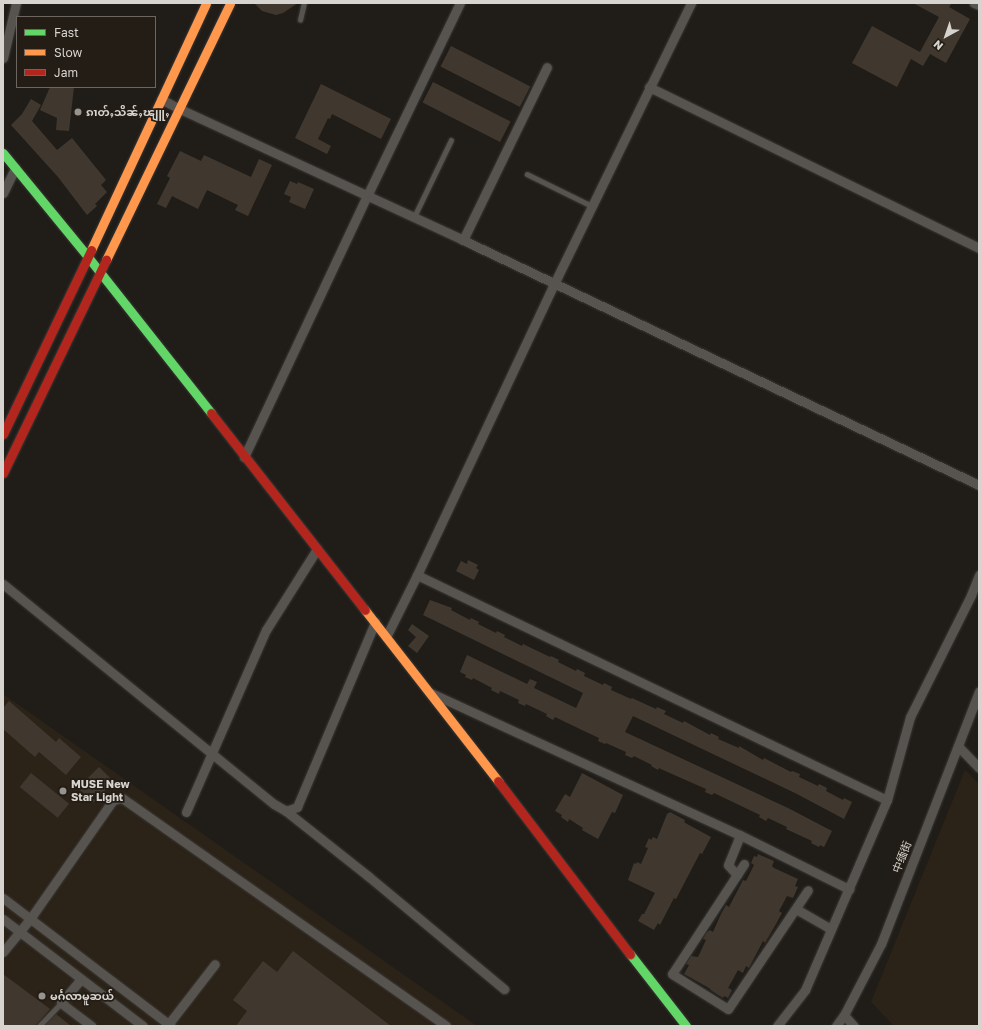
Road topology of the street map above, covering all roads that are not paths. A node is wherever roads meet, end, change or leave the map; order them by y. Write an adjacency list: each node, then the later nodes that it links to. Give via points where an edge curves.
1 (16, 3): 10 (street)
2 (206, 3): 13 (street)
3 (230, 3): 14 (street)
4 (304, 3): 9 (lane)
5 (460, 3): 20 (street)
6 (691, 3): 12 (street)
7 (974, 3): 8 (street)
8 (979, 5)
9 (300, 20)
10 (3, 58)
11 (547, 67): 23 (street)
12 (649, 87): 21 (street); 24 (street)
13 (161, 99): 14 (street); 25 (street)
14 (180, 109): 20 (street); 26 (street)
15 (451, 140): 22 (lane)
16 (3, 153): 17 (street)
17 (15, 168): 19 (street); 25 (street)
18 (527, 174): 21 (lane)
19 (3, 193)
20 (367, 196): 22 (street); 29 (street)
21 (592, 206): 27 (street)
22 (414, 217): 23 (street)
23 (464, 240): 27 (street)
24 (979, 248)
25 (88, 257): 26 (street); 28 (street)
26 (100, 273): 29 (street); 30 (street)
27 (554, 284): 31 (street); 33 (street)
28 (3, 434)
29 (244, 457): 32 (street)
30 (3, 473)
31 (979, 485)
32 (317, 550): 36 (street); 41 (street, via 266,630)
33 (417, 574): 37 (street); 43 (street)
34 (979, 575): 43 (street, via 971,596 910,716)
35 (3, 584): 41 (street)
36 (375, 622): 37 (street); 44 (street, via 297,807)
37 (386, 637): 39 (street)
38 (979, 691): 40 (street, 中缅街)
39 (430, 693): 46 (street); 68 (street)
40 (958, 746): 42 (street); 62 (street, 中缅街, via 880,944)
41 (211, 753): 44 (street); 45 (street)
42 (979, 768)
43 (887, 800): 49 (street)
44 (286, 811): 60 (street)
45 (186, 812)
46 (740, 836): 48 (street, via 728,865); 49 (street)
47 (744, 864): 48 (street)
48 (737, 875): 52 (street, via 672,974 728,1009)
49 (849, 889): 55 (street)
50 (808, 890): 52 (street)
51 (3, 898): 54 (street)
52 (796, 909): 55 (street)
53 (3, 919): 56 (street)
54 (30, 919): 56 (street); 63 (street); 67 (street, via 113,800 122,798)
55 (831, 929): 69 (street, via 805,990)
56 (19, 931): 57 (street); 59 (street)
57 (3, 952)
58 (215, 964): 63 (street)
59 (81, 979): 61 (street); 66 (street)
60 (504, 989)
61 (61, 1003): 64 (lane); 65 (street)
62 (844, 1015): 70 (street, 中缅街); 71 (street)
63 (169, 1025)
64 (40, 1026)
65 (91, 1026)
66 (143, 1026)
67 (446, 1026)
68 (686, 1026)
69 (777, 1026)
70 (836, 1026)
71 (854, 1026)

